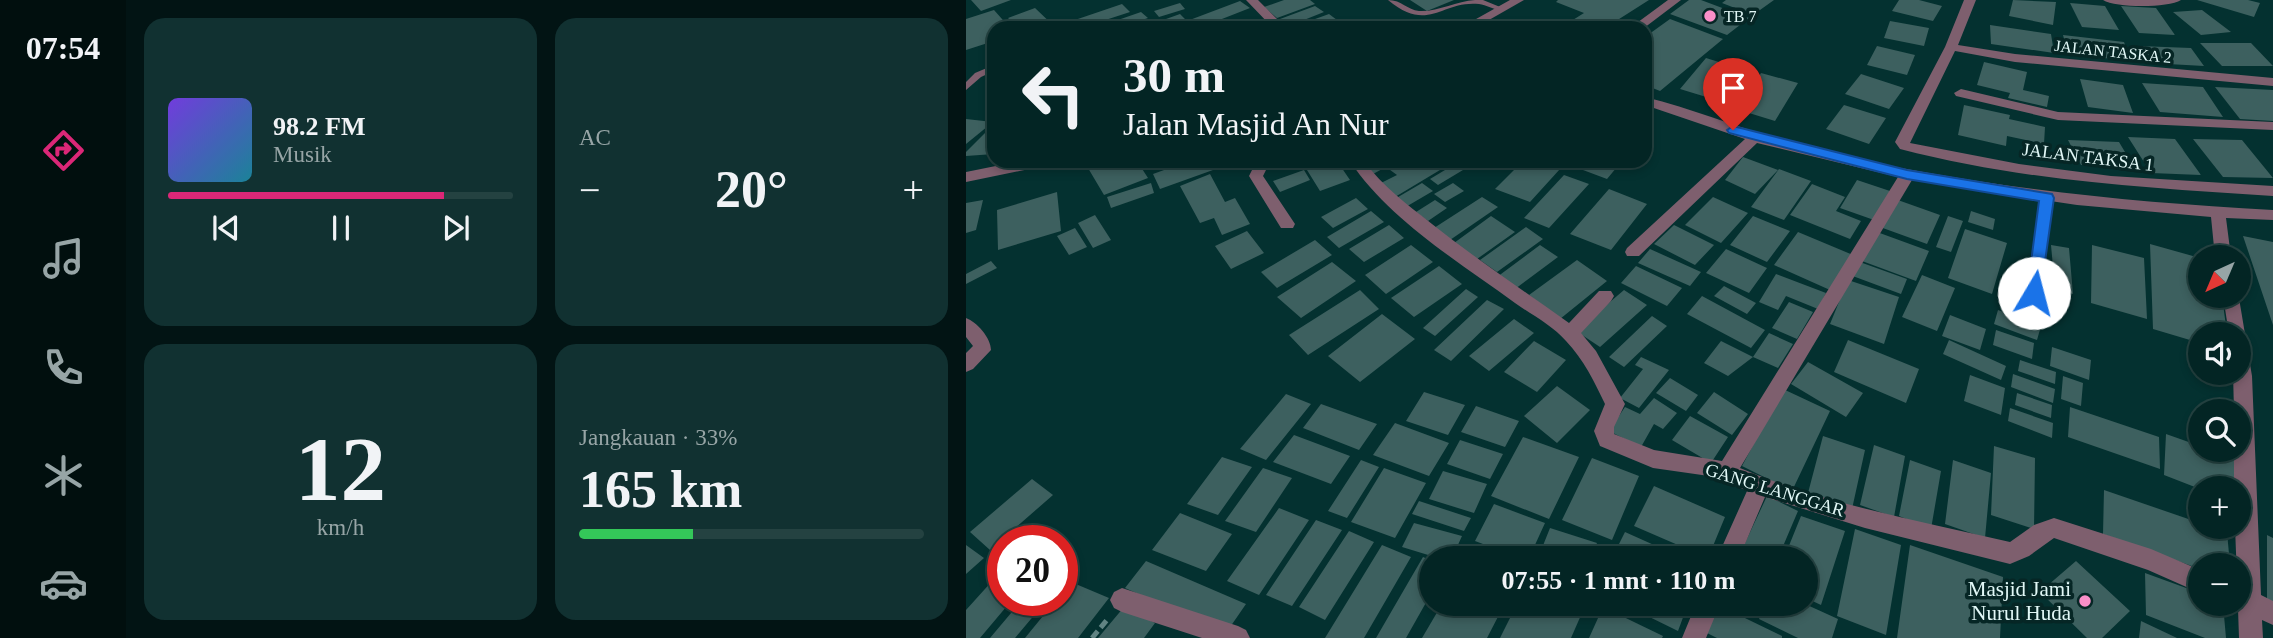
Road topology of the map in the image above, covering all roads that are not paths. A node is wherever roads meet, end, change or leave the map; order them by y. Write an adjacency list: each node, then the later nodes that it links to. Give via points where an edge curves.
1 (1252, 0): 9 (street)
2 (1392, 0): 8 (lane, via 1413,13 1480,2)
3 (1518, 0): 8 (street)
4 (1675, 0): 11 (street)
5 (1970, 0): 12 (street)
6 (2109, 0): 7 (street)
7 (2175, 0)
8 (1502, 9): 10 (street)
9 (1273, 21)
10 (1479, 21)
11 (1646, 21)
12 (1951, 47): 14 (street, JALAN TASKA 2, via 2015,58); 25 (street, JALAN TAKSA 1, via 1902,142 1905,146 2046,173)
13 (987, 71): 15 (lane)
14 (2273, 82)
15 (966, 87)
16 (1961, 93): 18 (street, via 2058,116)
17 (1652, 103): 19 (street)
18 (2273, 126)
19 (1755, 137): 23 (street); 31 (street)
20 (1010, 168): 24 (street)
21 (1260, 168): 29 (street, via 1256,176)
22 (1362, 168): 35 (street, GANG LANGGAR, via 1388,198)
23 (1907, 175): 26 (street); 38 (street)
24 (966, 177)
25 (2273, 191)
26 (2047, 198): 27 (street); 32 (lane)
27 (2218, 213): 28 (street); 30 (street)
28 (2273, 215)
29 (1287, 224)
30 (2222, 245)
31 (1633, 252)
32 (2034, 293)
33 (1605, 296): 35 (street)
34 (966, 325): 36 (street, via 982,344 982,350)
35 (1570, 333): 38 (street, GANG LANGGAR, via 1590,356 1615,404 1603,429 1607,440 1653,459)
36 (966, 364)
37 (2243, 385): 41 (street)
38 (1726, 472): 39 (street, GANG LANGGAR)
39 (1759, 486): 40 (street); 42 (street, GANG LANGGAR, via 1865,518 2010,553 2054,528)
40 (1733, 546)
41 (2245, 553)
42 (2188, 577)
43 (1122, 600): 48 (street)
44 (2251, 603): 45 (street)
45 (2273, 613)
46 (1703, 616): 49 (street)
47 (2248, 616): 50 (street)
48 (1238, 638)
49 (1693, 638)
50 (2251, 638)

